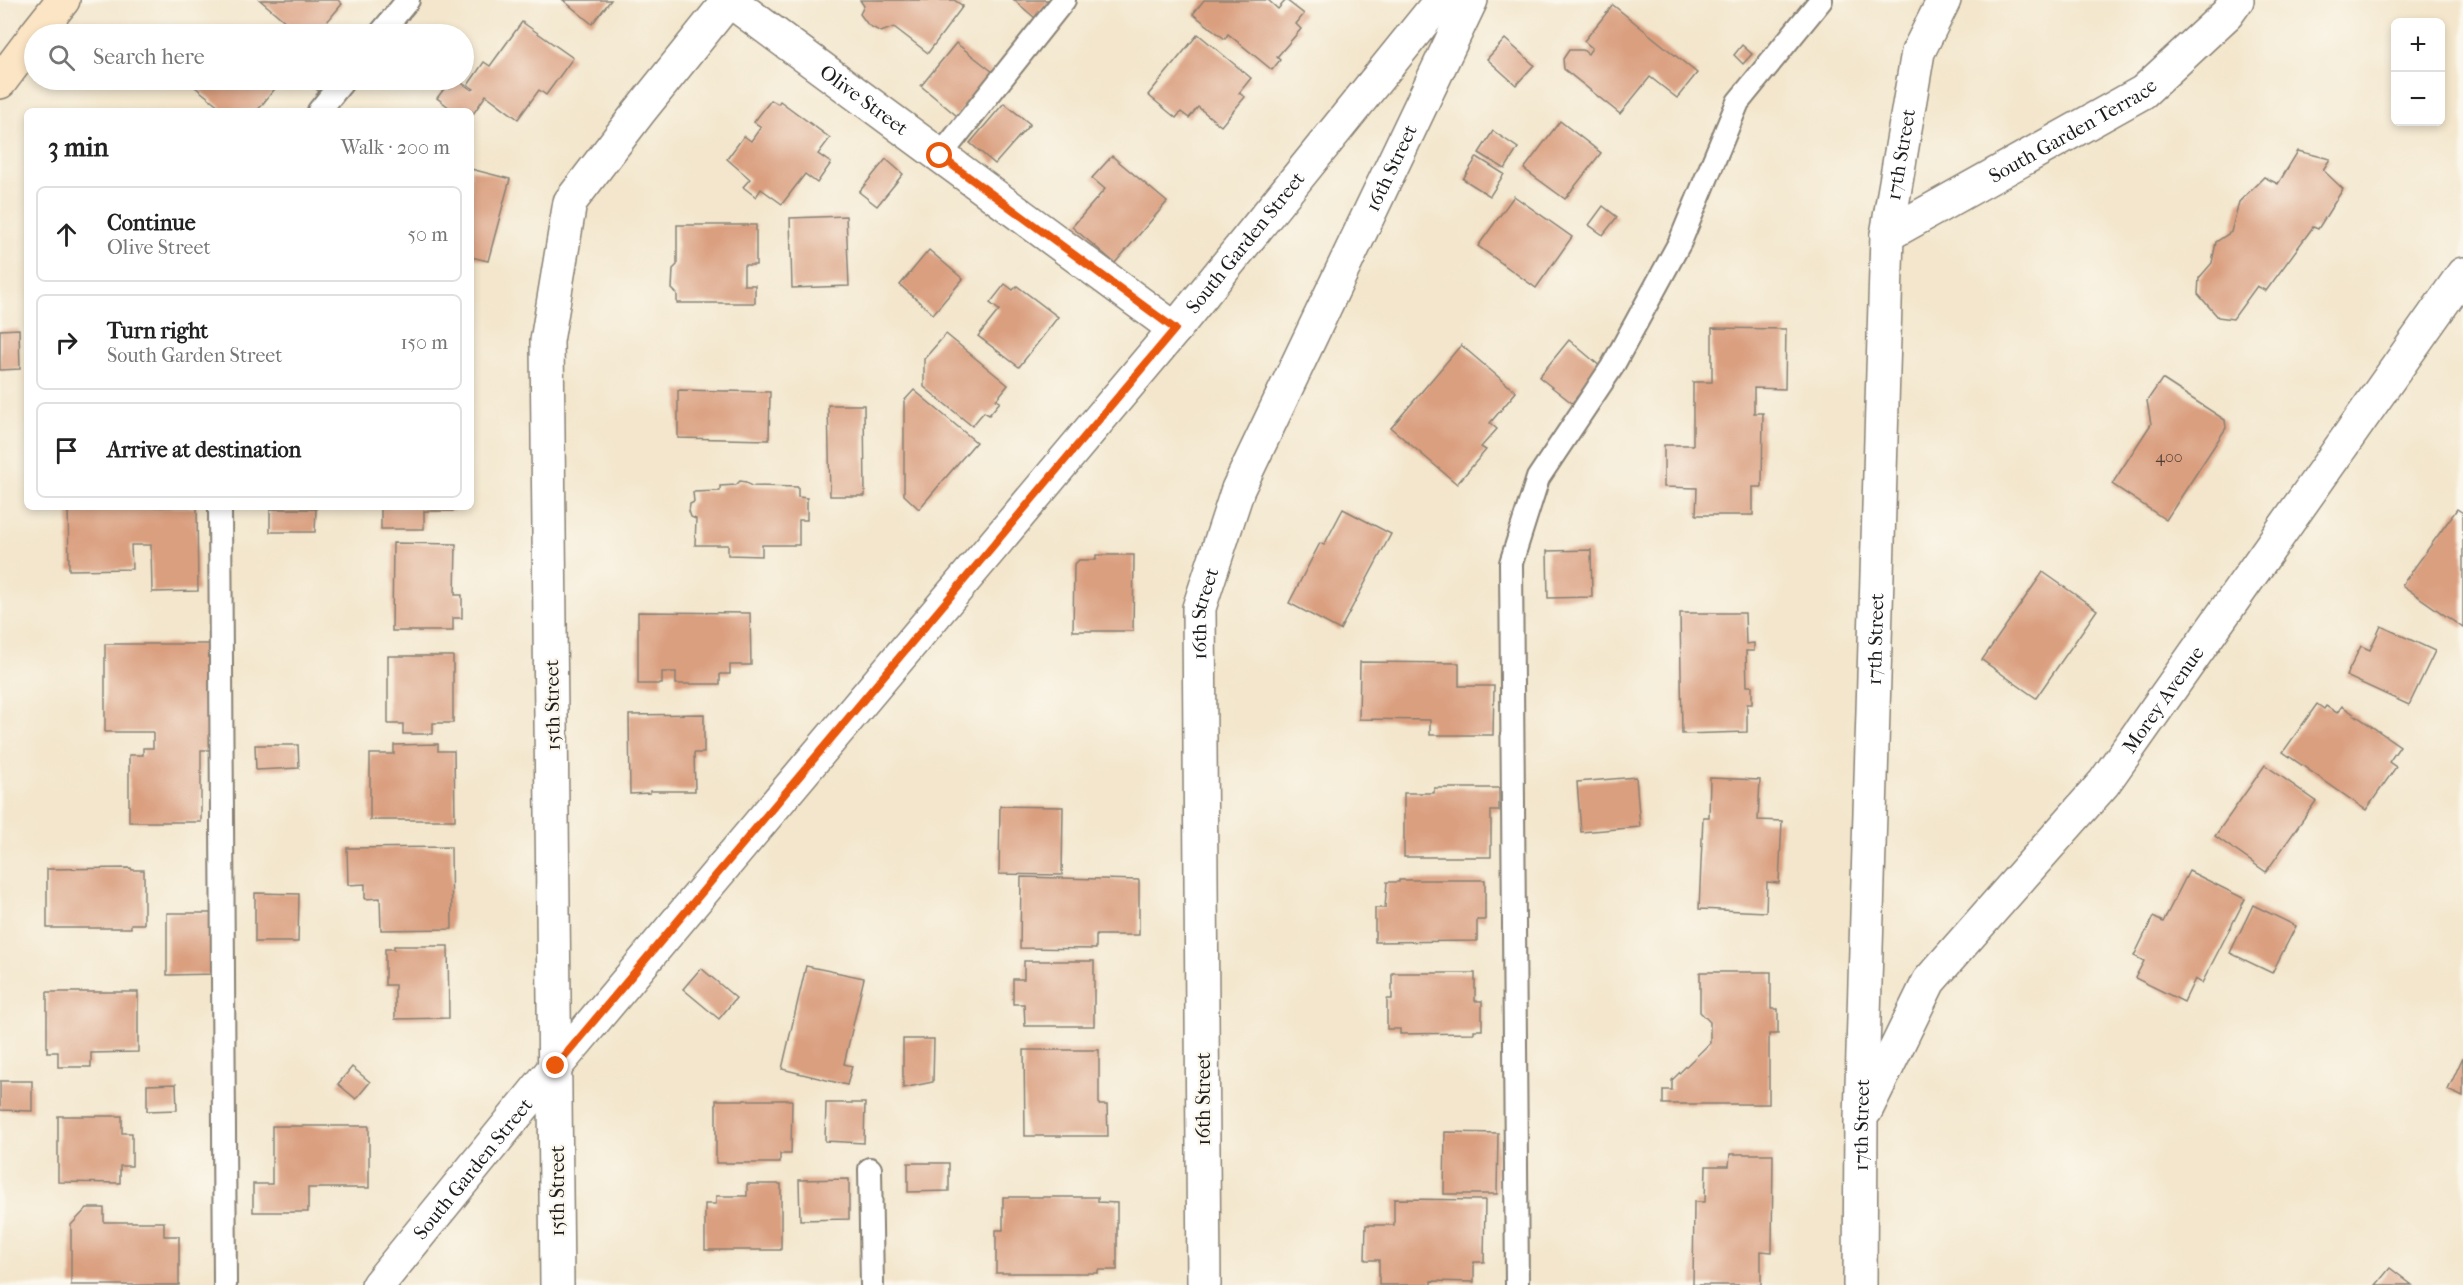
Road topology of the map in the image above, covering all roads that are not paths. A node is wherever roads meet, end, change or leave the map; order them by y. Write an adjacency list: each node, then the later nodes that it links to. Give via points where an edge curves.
1 (63, 0): 10 (main road)
2 (408, 0): 11 (lane)
3 (729, 0): 16 (street, Olive Street); 21 (street, 15th Street, via 570,202 548,341)
4 (1064, 0): 16 (lane)
5 (1441, 0): 19 (street, South Garden Street)
6 (1471, 0): 28 (street, 16th Street, via 1238,489 1199,608)
7 (1821, 0): 29 (lane, via 1738,102 1680,243 1612,367 1538,478 1511,563)
8 (1944, 0): 17 (street, 17th Street, via 1918,52)
9 (2237, 0): 17 (street, South Garden Terrace, via 2227,14 2143,92)
10 (44, 24)
11 (388, 24)
12 (24, 50): 13 (main road)
13 (0, 82)
14 (336, 90): 15 (lane)
15 (321, 108)
16 (940, 156): 19 (street, Olive Street)
17 (1887, 235): 22 (street, 17th Street)
18 (2463, 274): 22 (street, Morey Avenue, via 2103,783 1929,981)
19 (1175, 329): 21 (street, South Garden Street)
20 (220, 510): 24 (lane)
21 (556, 1066): 25 (street, South Garden Street); 26 (street, 15th Street)
22 (1861, 1119): 30 (street, 17th Street)
23 (870, 1169): 27 (lane)
24 (225, 1285)
25 (378, 1285)
26 (557, 1285)
27 (872, 1285)
28 (1204, 1285)
29 (1517, 1285)
30 (1860, 1285)

